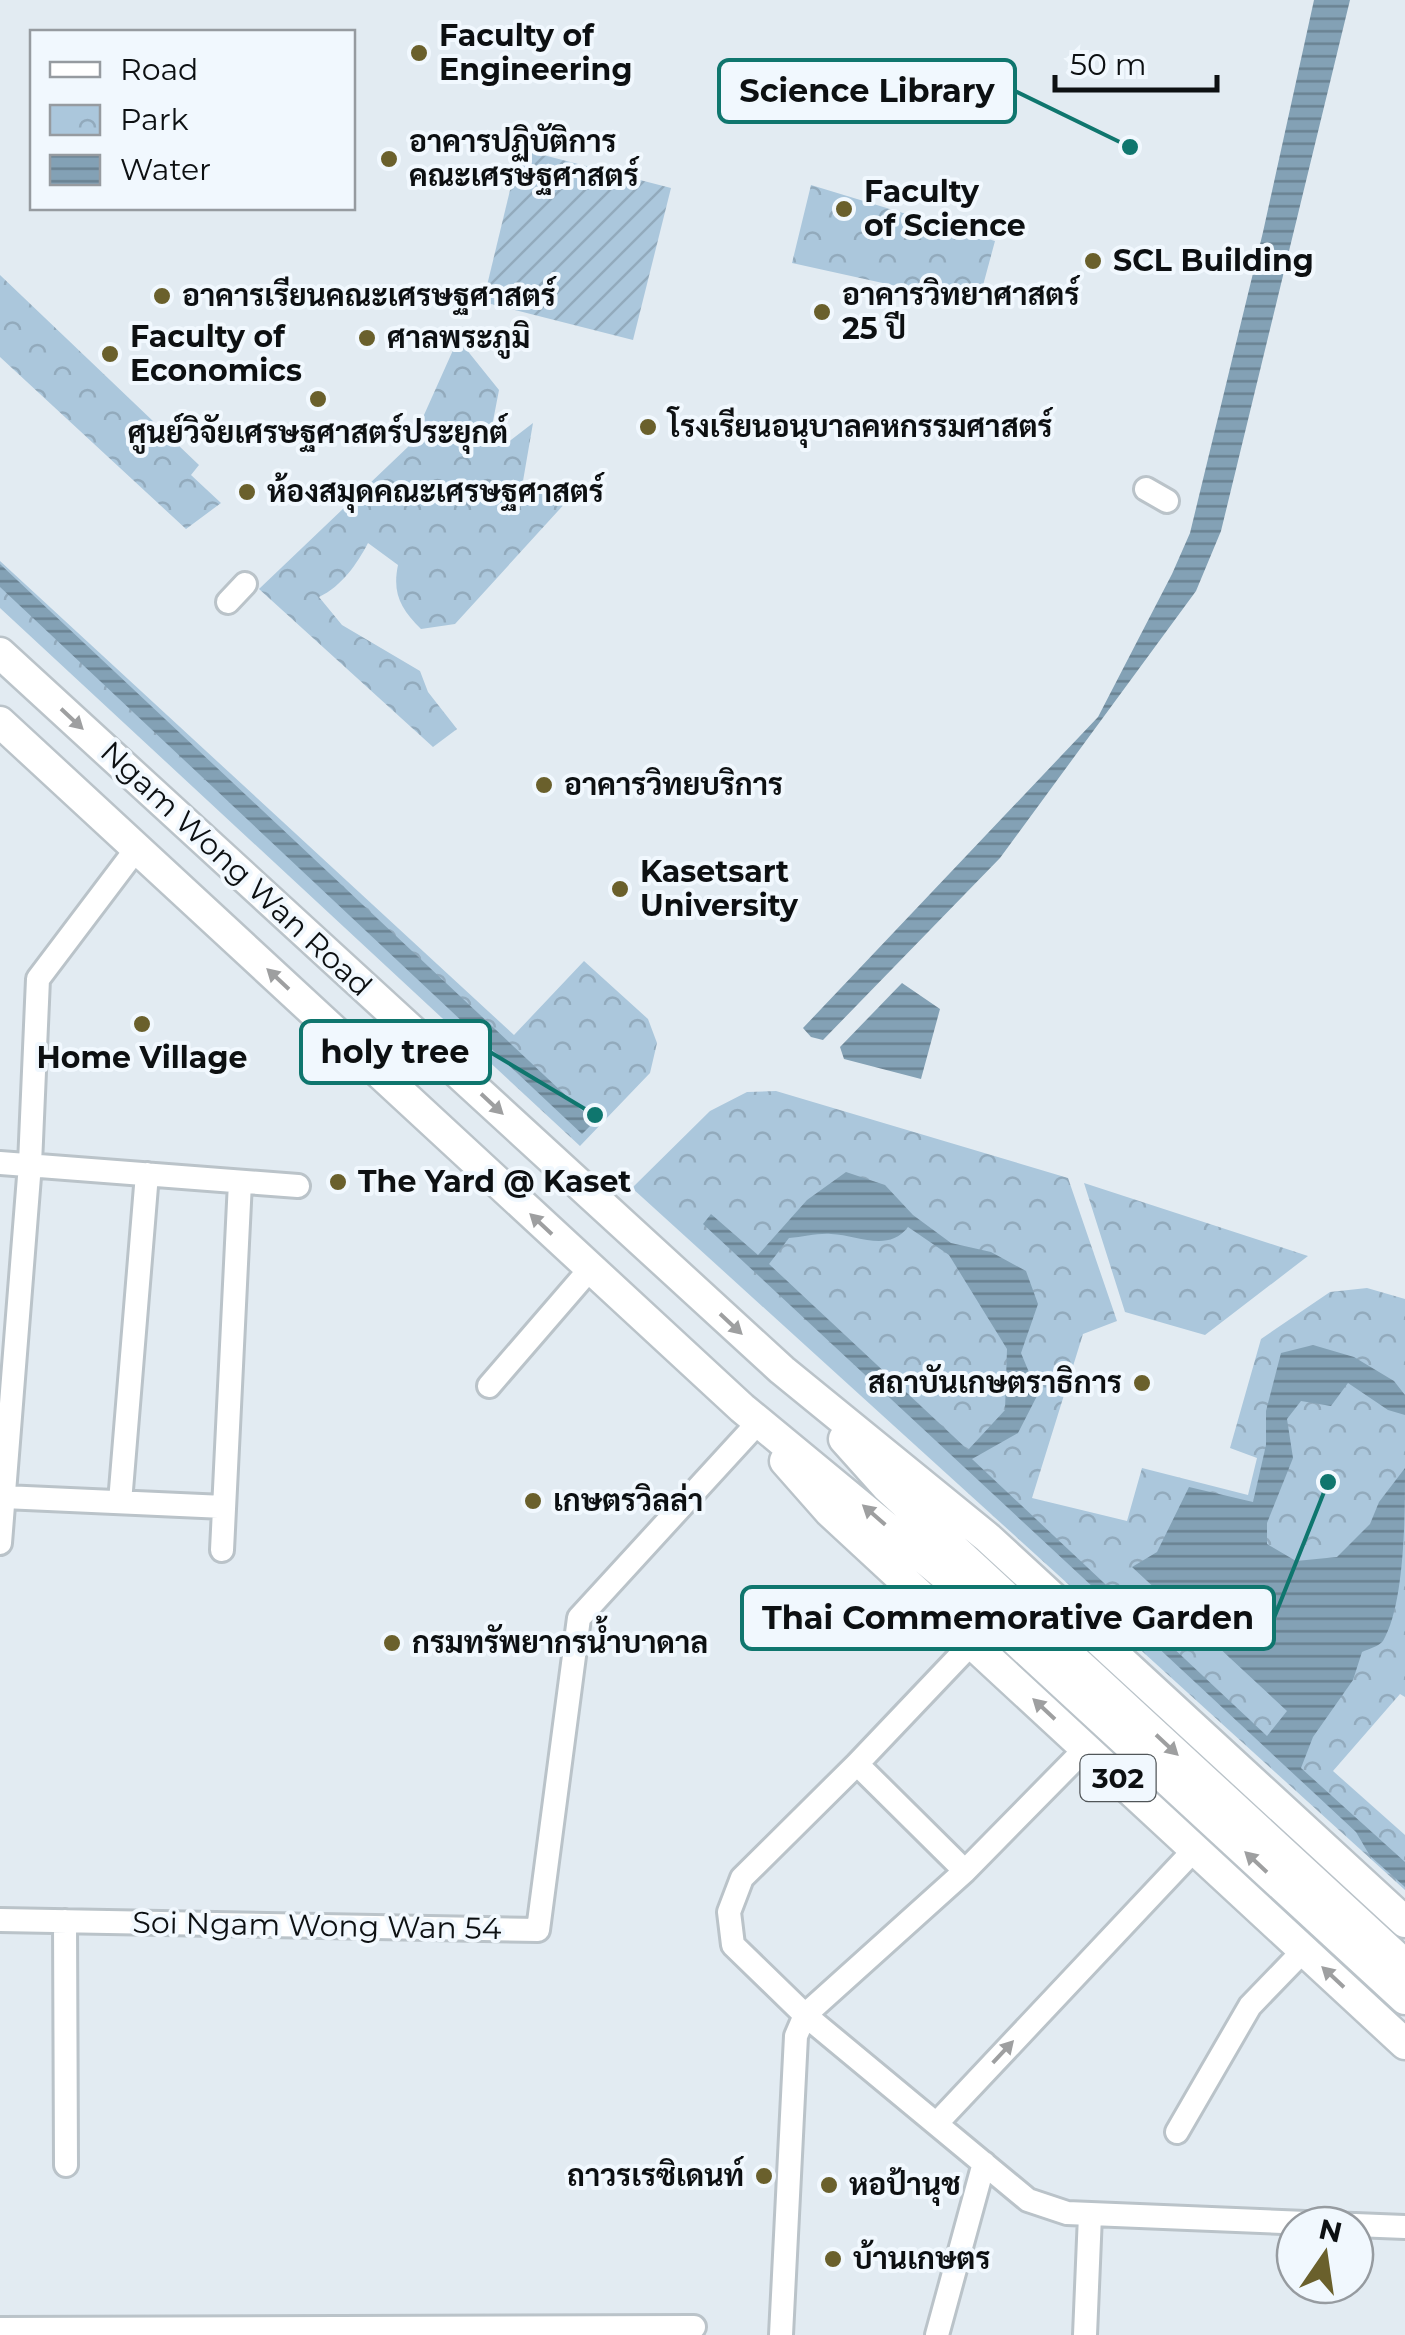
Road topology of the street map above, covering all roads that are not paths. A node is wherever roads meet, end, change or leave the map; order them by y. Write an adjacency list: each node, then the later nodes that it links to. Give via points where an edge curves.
1 (1146, 489): 2 (street)
2 (1168, 500)
3 (245, 584): 4 (street)
4 (228, 602)
5 (0, 653): 14 (main road, Ngam Wong Wan Road / 302, one-way to 14)
6 (0, 722): 7 (main road, Ngam Wong Wan Road / 302)
7 (137, 848): 9 (street, via 38,979); 13 (main road, Ngam Wong Wan Road / 302, one-way to 7)
8 (0, 1163): 9 (street)
9 (30, 1164): 10 (street); 17 (street)
10 (147, 1174): 11 (street); 18 (street)
11 (240, 1182): 12 (street); 19 (street)
12 (298, 1186)
13 (590, 1269): 15 (street); 16 (main road, Ngam Wong Wan Road / 302)
14 (782, 1370): 29 (main road, Ngam Wong Wan Road / 302, via 988,1538); 31 (main road, Ngam Wong Wan Road / 302, one-way to 31, via 887,1487)
15 (489, 1386)
16 (748, 1417): 22 (main road, Ngam Wong Wan Road / 302, via 830,1512); 28 (street, Soi Ngam Wong Wan 54, via 579,1618 538,1930); 32 (main road, Ngam Wong Wan Road / 302, one-way to 16, via 948,1578)
17 (4, 1497): 18 (street); 20 (street)
18 (120, 1502): 19 (street)
19 (224, 1507): 21 (street)
20 (0, 1542)
21 (222, 1550)
22 (972, 1643): 23 (main road, Ngam Wong Wan Road / 302, one-way to 22); 24 (street)
23 (1086, 1748): 25 (main road, Ngam Wong Wan Road / 302); 26 (street)
24 (857, 1764): 26 (street); 33 (street, via 742,1878 729,1912 733,1946)
25 (1195, 1849): 30 (main road, Ngam Wong Wan Road / 302); 35 (street, one-way to 25)
26 (965, 1870): 33 (street)
27 (0, 1920): 28 (street, Soi Ngam Wong Wan 54)
28 (65, 1921): 38 (street)
29 (1405, 1922)
30 (1304, 1950): 34 (main road, Ngam Wong Wan Road / 302, one-way to 30); 36 (street, via 1250,2006)
31 (1405, 1965)
32 (1405, 1999)
33 (806, 2016): 35 (street); 45 (street, via 796,2036)
34 (1405, 2044)
35 (937, 2124): 37 (street)
36 (1176, 2132)
37 (984, 2163): 39 (street, via 1028,2200); 46 (street)
38 (66, 2166)
39 (1090, 2214): 40 (street); 47 (street)
40 (1275, 2222)
41 (1375, 2226): 42 (street)
42 (1405, 2227)
43 (694, 2327): 44 (street)
44 (0, 2329)
45 (782, 2335)
46 (937, 2335)
47 (1085, 2335)

